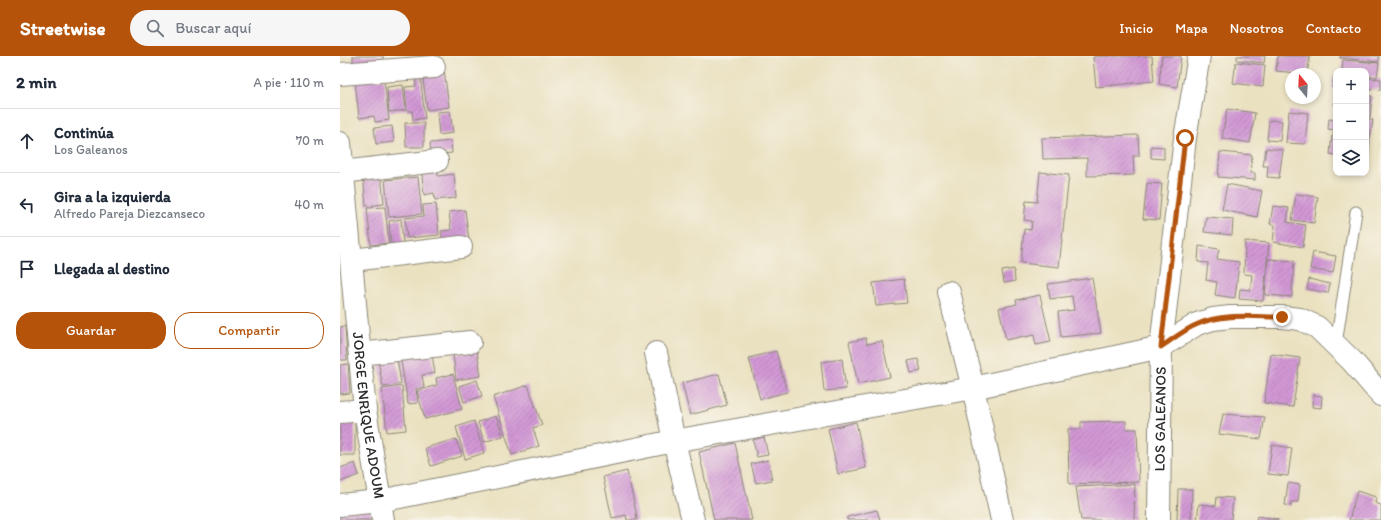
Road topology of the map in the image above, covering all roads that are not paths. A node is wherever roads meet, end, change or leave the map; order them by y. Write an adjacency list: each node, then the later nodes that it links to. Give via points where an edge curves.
1 (1199, 56): 14 (street, LOS GALEANOS, via 1185,138)
2 (434, 67): 3 (street)
3 (340, 74)
4 (340, 143): 6 (street, JORGE ENRIQUE ADOUM)
5 (437, 161): 6 (street)
6 (342, 172): 9 (street, JORGE ENRIQUE ADOUM)
7 (1356, 212): 13 (lane)
8 (461, 247): 9 (street)
9 (352, 260): 11 (street, JORGE ENRIQUE ADOUM)
10 (948, 292): 17 (street)
11 (348, 320): 16 (street, JORGE ENRIQUE ADOUM)
12 (470, 342): 16 (street)
13 (1336, 344): 14 (street, via 1317,327 1300,319 1230,317 1197,324); 18 (street)
14 (1161, 347): 17 (street); 26 (street, LOS GALEANOS)
15 (656, 353): 21 (street)
16 (360, 354): 19 (street, JORGE ENRIQUE ADOUM)
17 (972, 388): 21 (street); 25 (street)
18 (1381, 395)
19 (366, 410): 20 (street); 23 (street, JORGE ENRIQUE ADOUM)
20 (340, 412)
21 (674, 441): 23 (street); 24 (street)
22 (340, 505): 23 (street)
23 (381, 510)
24 (693, 520)
25 (1002, 520)
26 (1159, 520)

